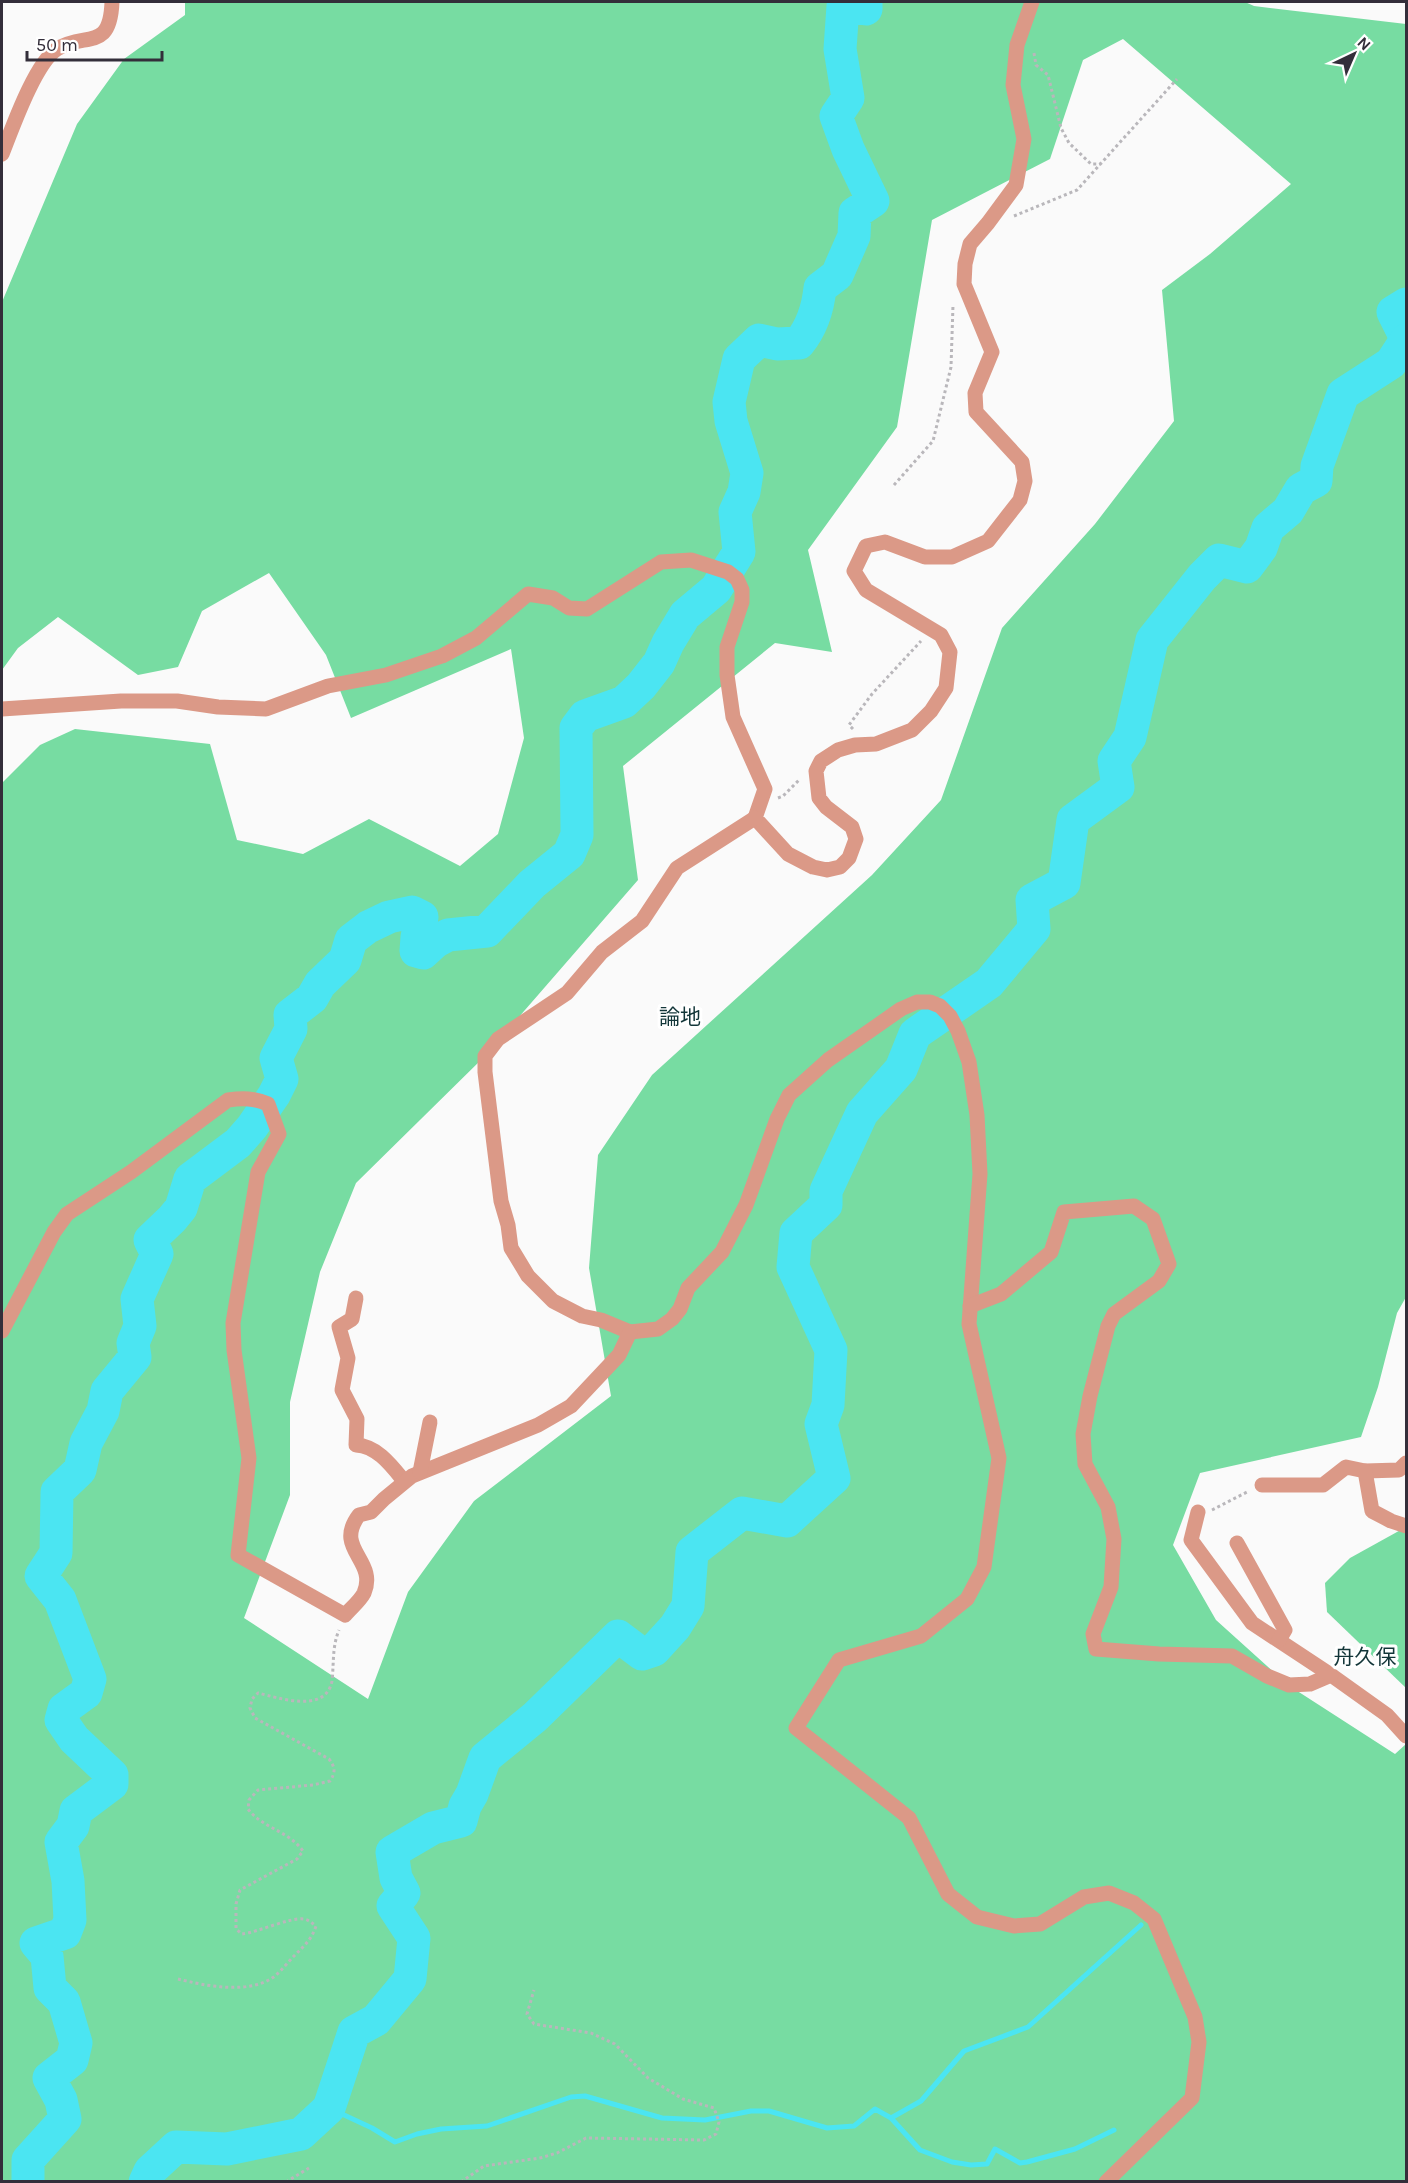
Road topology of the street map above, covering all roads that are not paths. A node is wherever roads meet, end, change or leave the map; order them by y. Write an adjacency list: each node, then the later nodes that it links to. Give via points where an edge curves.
1 (112, 2): 3 (street, via 109,24 98,38 57,49 46,60)
2 (1032, 2): 5 (street, via 1017,45 1013,85 1024,139 1016,185 970,244 964,284 992,352 975,393 976,412 1022,462 1025,481 1020,500 988,541 952,557 925,557 885,542 866,546 854,571 866,590 941,635 950,652 946,688 912,730 872,744 838,750 821,761 816,771 819,798 852,827 856,839 849,858 840,867 813,867 789,854)
3 (2, 154)
4 (2, 709): 5 (street, via 177,701 266,709 328,687 386,675 442,656 476,638 528,594 553,598 570,608 587,609 661,561 691,560 728,572 742,590 742,602 726,647 727,675 732,717 765,789)
5 (755, 819): 9 (street, via 677,868 642,921 602,952 567,993 498,1039 485,1056 501,1201 512,1248 528,1275 553,1301 582,1316)
6 (356, 1298): 14 (street, via 352,1319 339,1327 348,1358 342,1390 357,1419 356,1445 369,1446)
7 (970, 1306): 9 (street, via 980,1174 973,1080 950,1016 940,1006 917,1002 886,1018 828,1060 789,1095 746,1205 722,1252 688,1288 672,1318 657,1329); 20 (street, via 1001,1294 1051,1252 1064,1212 1134,1206 1153,1219 1169,1264 1159,1281 1114,1314 1096,1371 1083,1434 1086,1464 1108,1507 1114,1539 1111,1587 1093,1634 1096,1649 1232,1656 1288,1685 1310,1684); 22 (street, via 969,1324 999,1458 984,1567 967,1599 921,1636 839,1660 796,1728 909,1818 948,1894 977,1917 1014,1926 1040,1924 1084,1897 1109,1893 1134,1903 1154,1919 1195,2017 1199,2042 1192,2098)
8 (2, 1330): 14 (street, via 66,1214 132,1172 228,1100 256,1099 268,1104 279,1134 258,1172 233,1323 249,1458 238,1555 345,1615 363,1596 366,1586 363,1563 350,1542 351,1529 360,1515 371,1512)
9 (630, 1332): 13 (street, via 619,1355 571,1406 538,1425)
10 (430, 1422): 13 (street)
11 (1407, 1463): 12 (street, via 1399,1470)
12 (1365, 1471): 15 (street, via 1346,1467 1323,1485); 17 (street, via 1372,1511)
13 (420, 1472): 14 (street)
14 (404, 1481)
15 (1262, 1485)
16 (1198, 1512): 19 (street, via 1191,1540 1252,1623)
17 (1407, 1526)
18 (1237, 1543): 19 (street, via 1285,1630)
19 (1279, 1640): 20 (street)
20 (1331, 1675): 21 (street, via 1387,1714)
21 (1407, 1736)
22 (1106, 2181)

